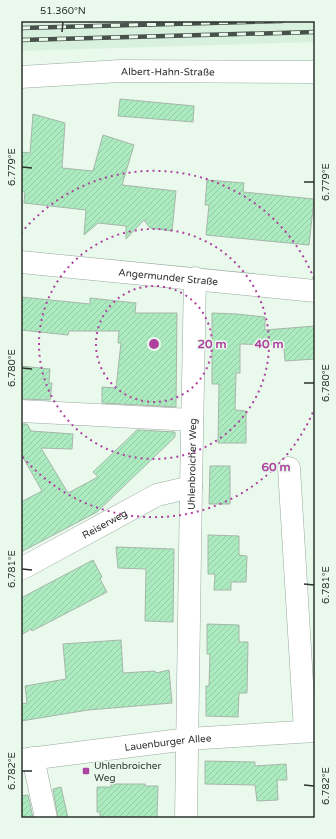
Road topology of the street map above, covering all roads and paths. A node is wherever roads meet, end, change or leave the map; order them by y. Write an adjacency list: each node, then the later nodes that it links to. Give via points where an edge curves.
1 (315, 72): 2 (street, Albert-Hahn-Straße, via 120,70)
2 (21, 77)
3 (21, 262): 4 (street, Angermunder Straße)
4 (195, 278): 5 (street, Angermunder Straße); 7 (street, Uhlenbroicher Weg)
5 (315, 292)
6 (21, 411): 7 (street)
7 (192, 420): 9 (street, Uhlenbroicher Weg)
8 (289, 468): 11 (street)
9 (191, 487): 10 (street, Reiserweg, via 157,495); 12 (street, Uhlenbroicher Weg)
10 (21, 569)
11 (310, 731): 12 (street, Lauenburger Allee)
12 (188, 739): 13 (street, Lauenburger Allee); 15 (street, Uhlenbroicher Weg)
13 (27, 759): 14 (street)
14 (46, 818)
15 (186, 818)

